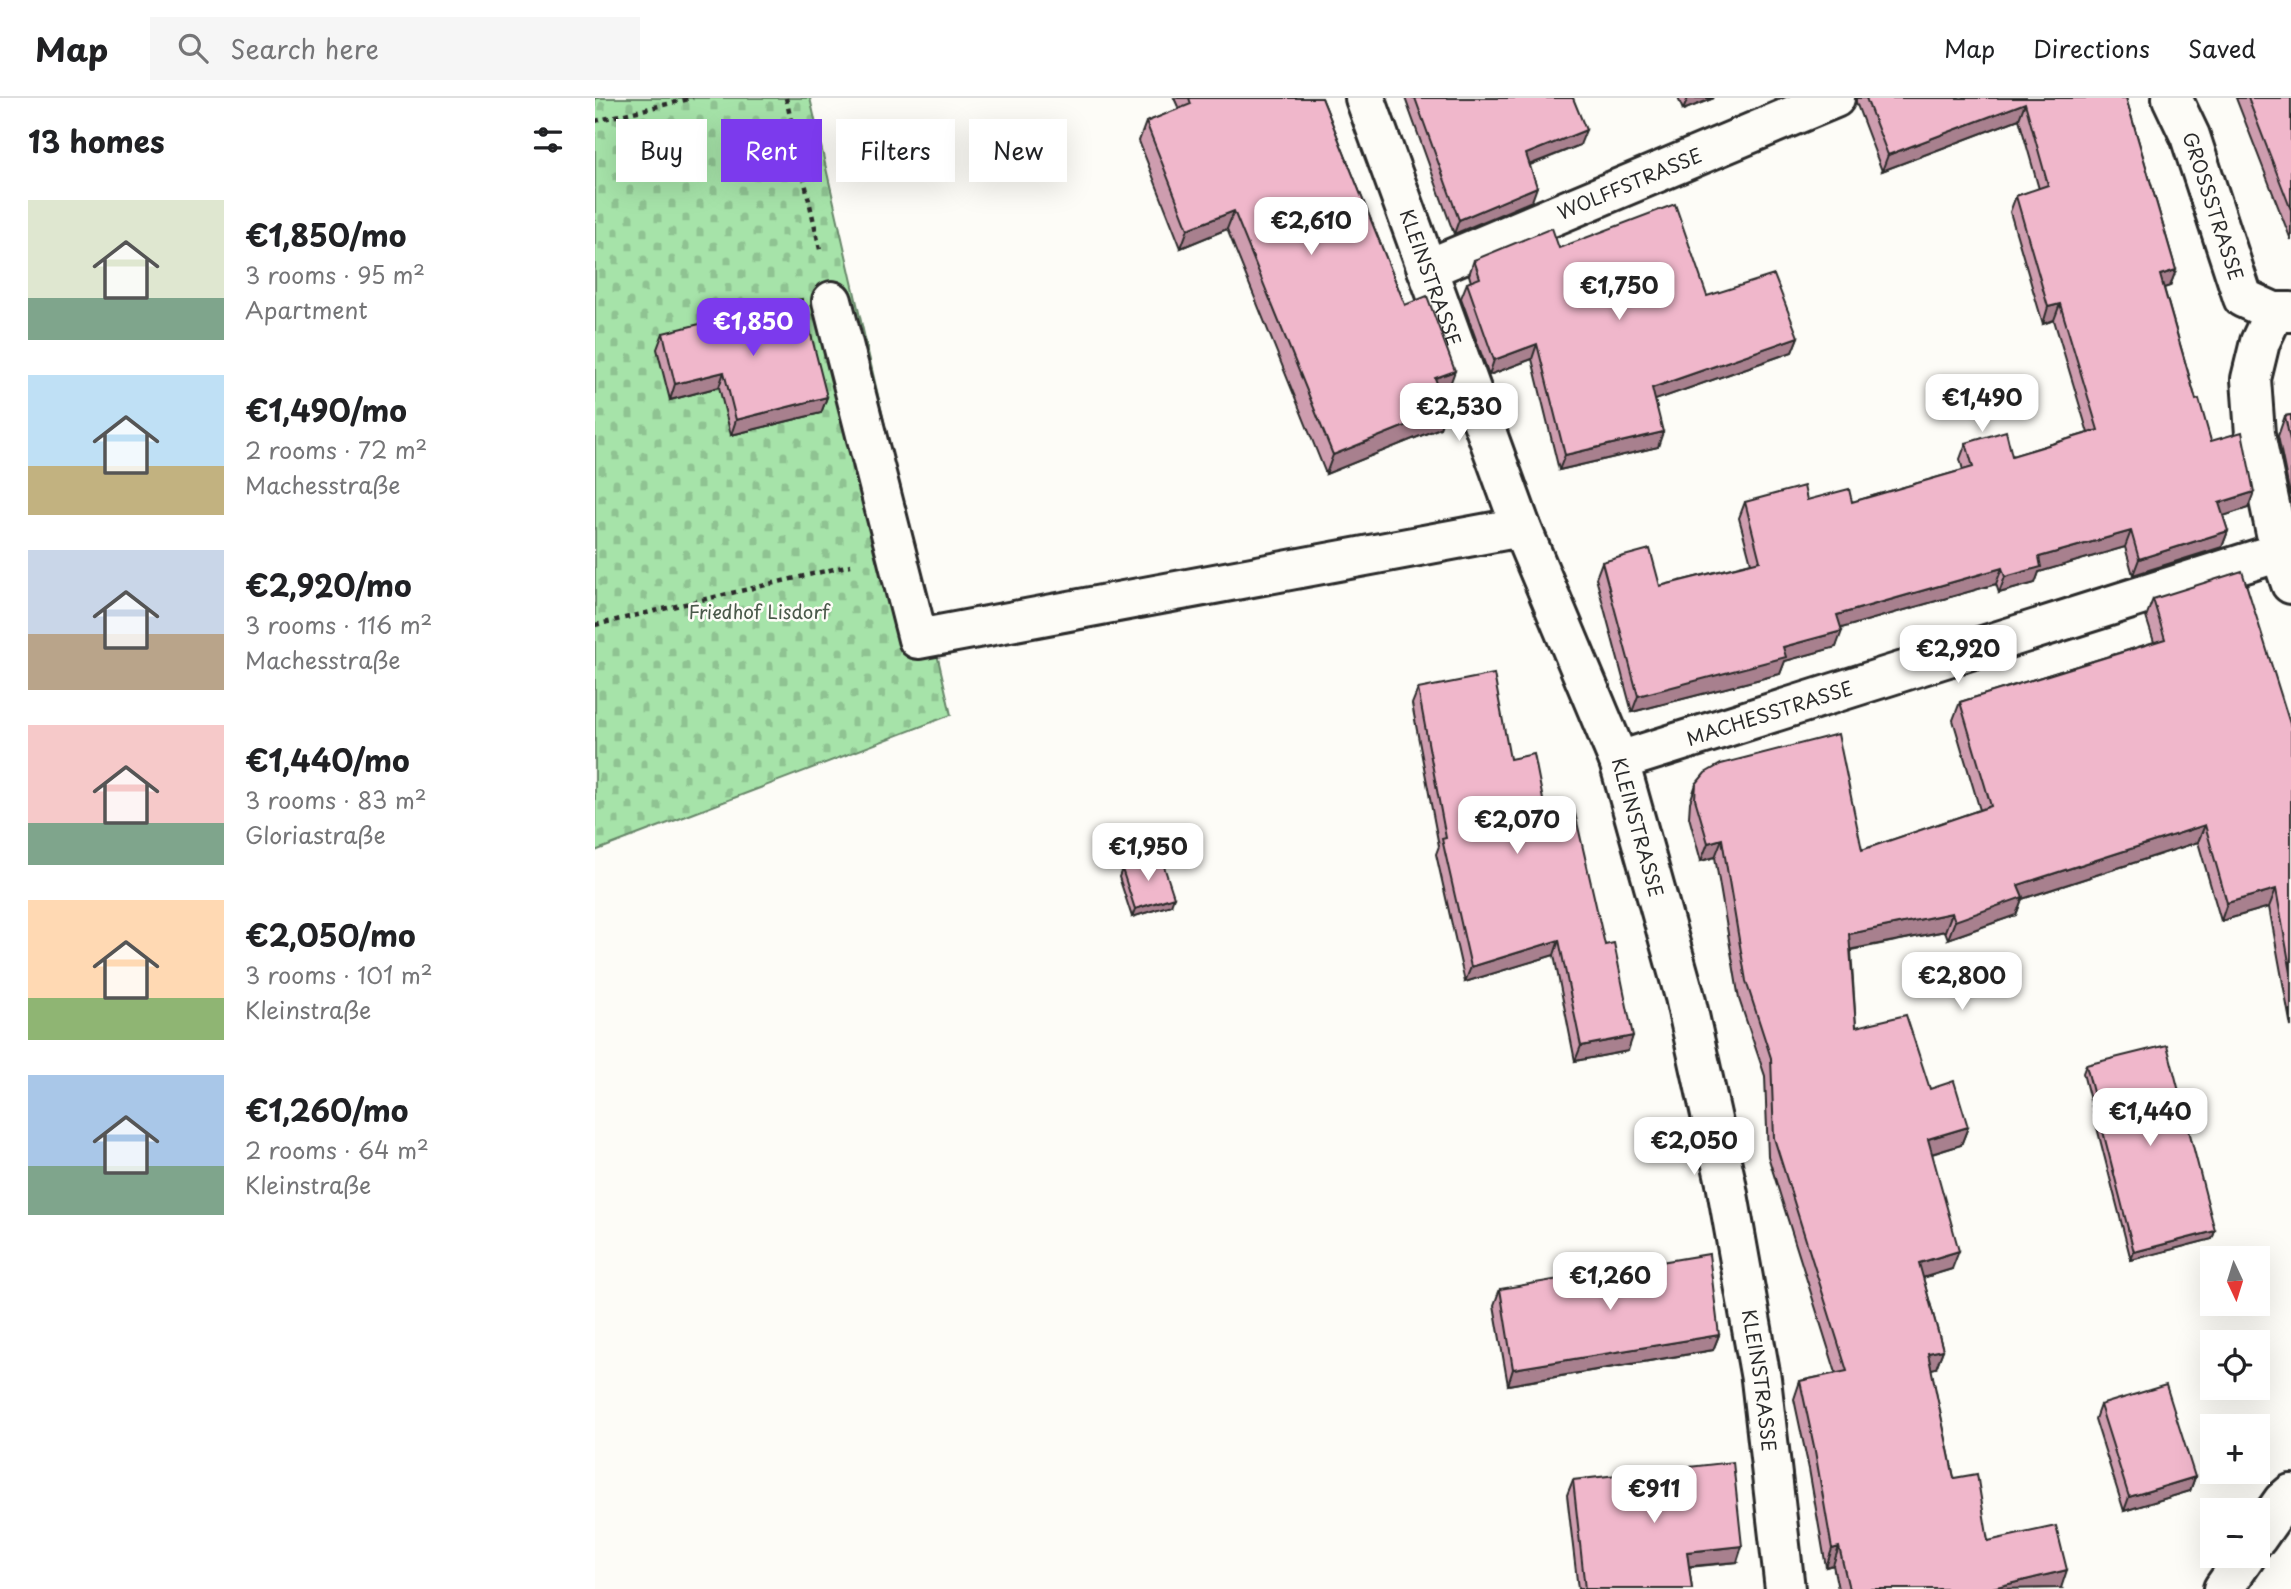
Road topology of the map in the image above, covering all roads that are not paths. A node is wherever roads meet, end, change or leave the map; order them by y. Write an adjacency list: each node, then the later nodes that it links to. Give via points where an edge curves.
1 (1365, 98): 4 (street, KLEINSTRASSE)
2 (1835, 98): 4 (street, WOLFFSTRASSE)
3 (2172, 98): 6 (street, GROSSSTRASSE, via 2190,136 2243,298)
4 (1427, 269): 7 (street, KLEINSTRASSE)
5 (832, 301): 7 (street, via 918,639)
6 (2282, 312): 8 (street, GROSSSTRASSE, via 2260,342 2251,379 2255,434)
7 (1521, 527): 9 (street, KLEINSTRASSE)
8 (2285, 568): 9 (street, MACHESSTRASSE)
9 (1619, 761): 13 (street, KLEINSTRASSE, via 1685,997 1726,1183 1761,1379)
10 (2291, 1494): 11 (street)
11 (2270, 1520)
12 (2238, 1568): 14 (street)
13 (1785, 1589)
14 (2223, 1589)

